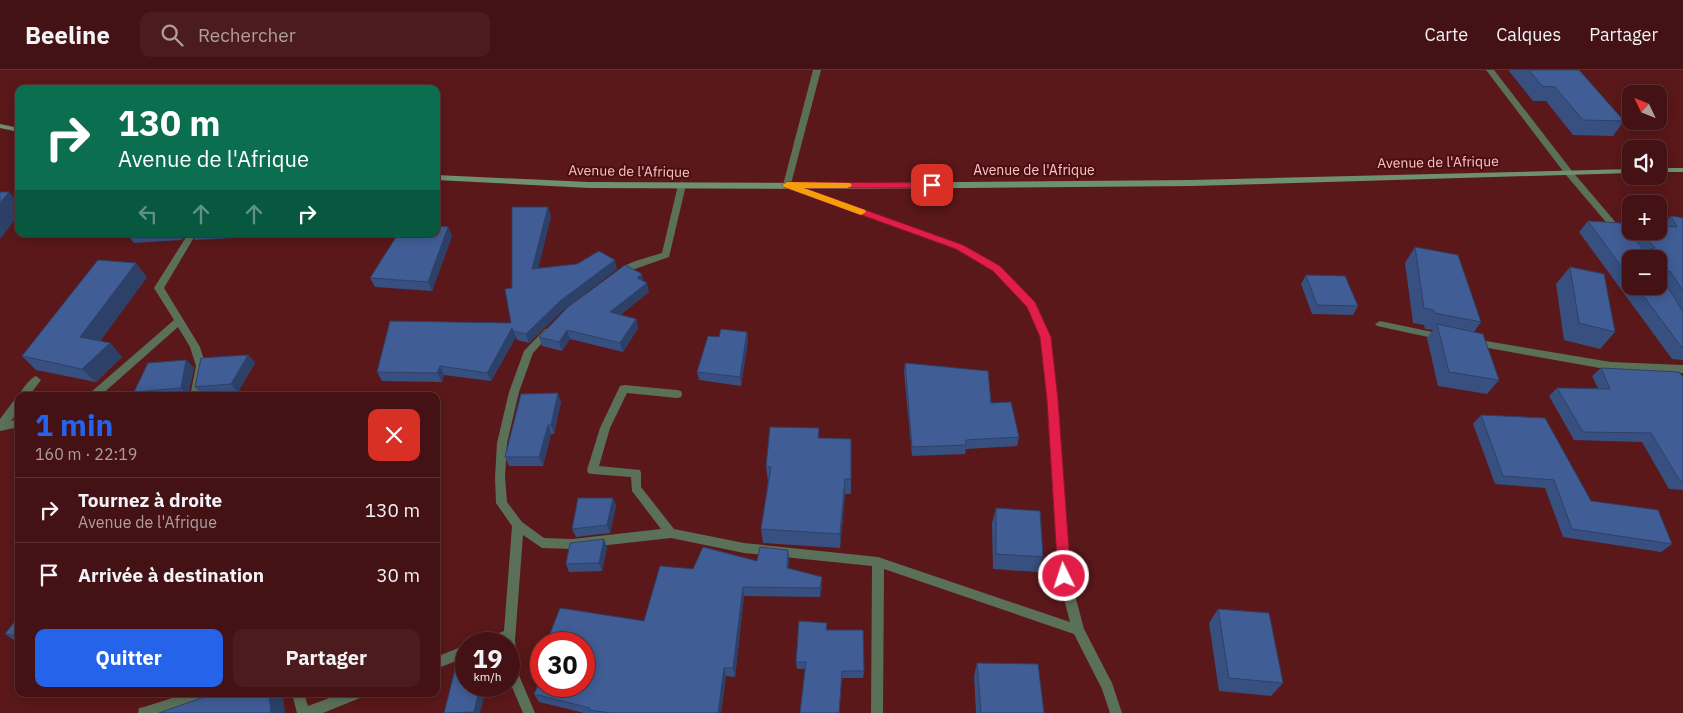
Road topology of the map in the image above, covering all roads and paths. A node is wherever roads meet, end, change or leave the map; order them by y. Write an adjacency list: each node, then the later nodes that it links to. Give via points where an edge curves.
1 (817, 70): 11 (street)
2 (1490, 70): 8 (street)
3 (0, 126): 4 (main road)
4 (15, 129)
5 (1667, 170): 6 (main road)
6 (1683, 170)
7 (1622, 171): 8 (main road, Avenue de l'Afrique)
8 (1569, 173): 11 (main road, Avenue de l'Afrique, via 1192,183); 12 (street)
9 (440, 177): 10 (main road, Avenue de l'Afrique, via 589,185)
10 (682, 185): 11 (main road, Avenue de l'Afrique); 14 (street, via 666,255 626,269)
11 (787, 185): 29 (street, via 959,247 996,269 1032,305 1045,337 1053,400 1064,576)
12 (1622, 236)
13 (190, 237): 16 (street, via 159,288)
14 (606, 282)
15 (558, 321): 26 (street, via 529,351 514,392 502,444 502,503)
16 (179, 322): 21 (street); 22 (street, via 195,348 201,366)
17 (1380, 324): 18 (street, via 1508,350 1612,366)
18 (1683, 370)
19 (36, 380): 20 (street)
20 (27, 392)
21 (99, 392)
22 (196, 392)
23 (677, 394): 27 (street, via 624,389 605,428 592,470 636,473 636,488)
24 (15, 407): 25 (street, via 0,427)
25 (15, 424)
26 (518, 525): 27 (street, via 542,543 572,544); 30 (street)
27 (671, 533): 28 (street, via 744,548)
28 (878, 562): 29 (street); 40 (street)
29 (1078, 630): 41 (street, via 1108,687)
30 (509, 632)
31 (455, 655): 32 (street)
32 (440, 661)
33 (520, 695): 39 (street)
34 (195, 697): 37 (street)
35 (299, 697): 38 (street)
36 (348, 697): 38 (street)
37 (144, 713)
38 (305, 713)
39 (529, 713)
40 (877, 713)
41 (1116, 713)

